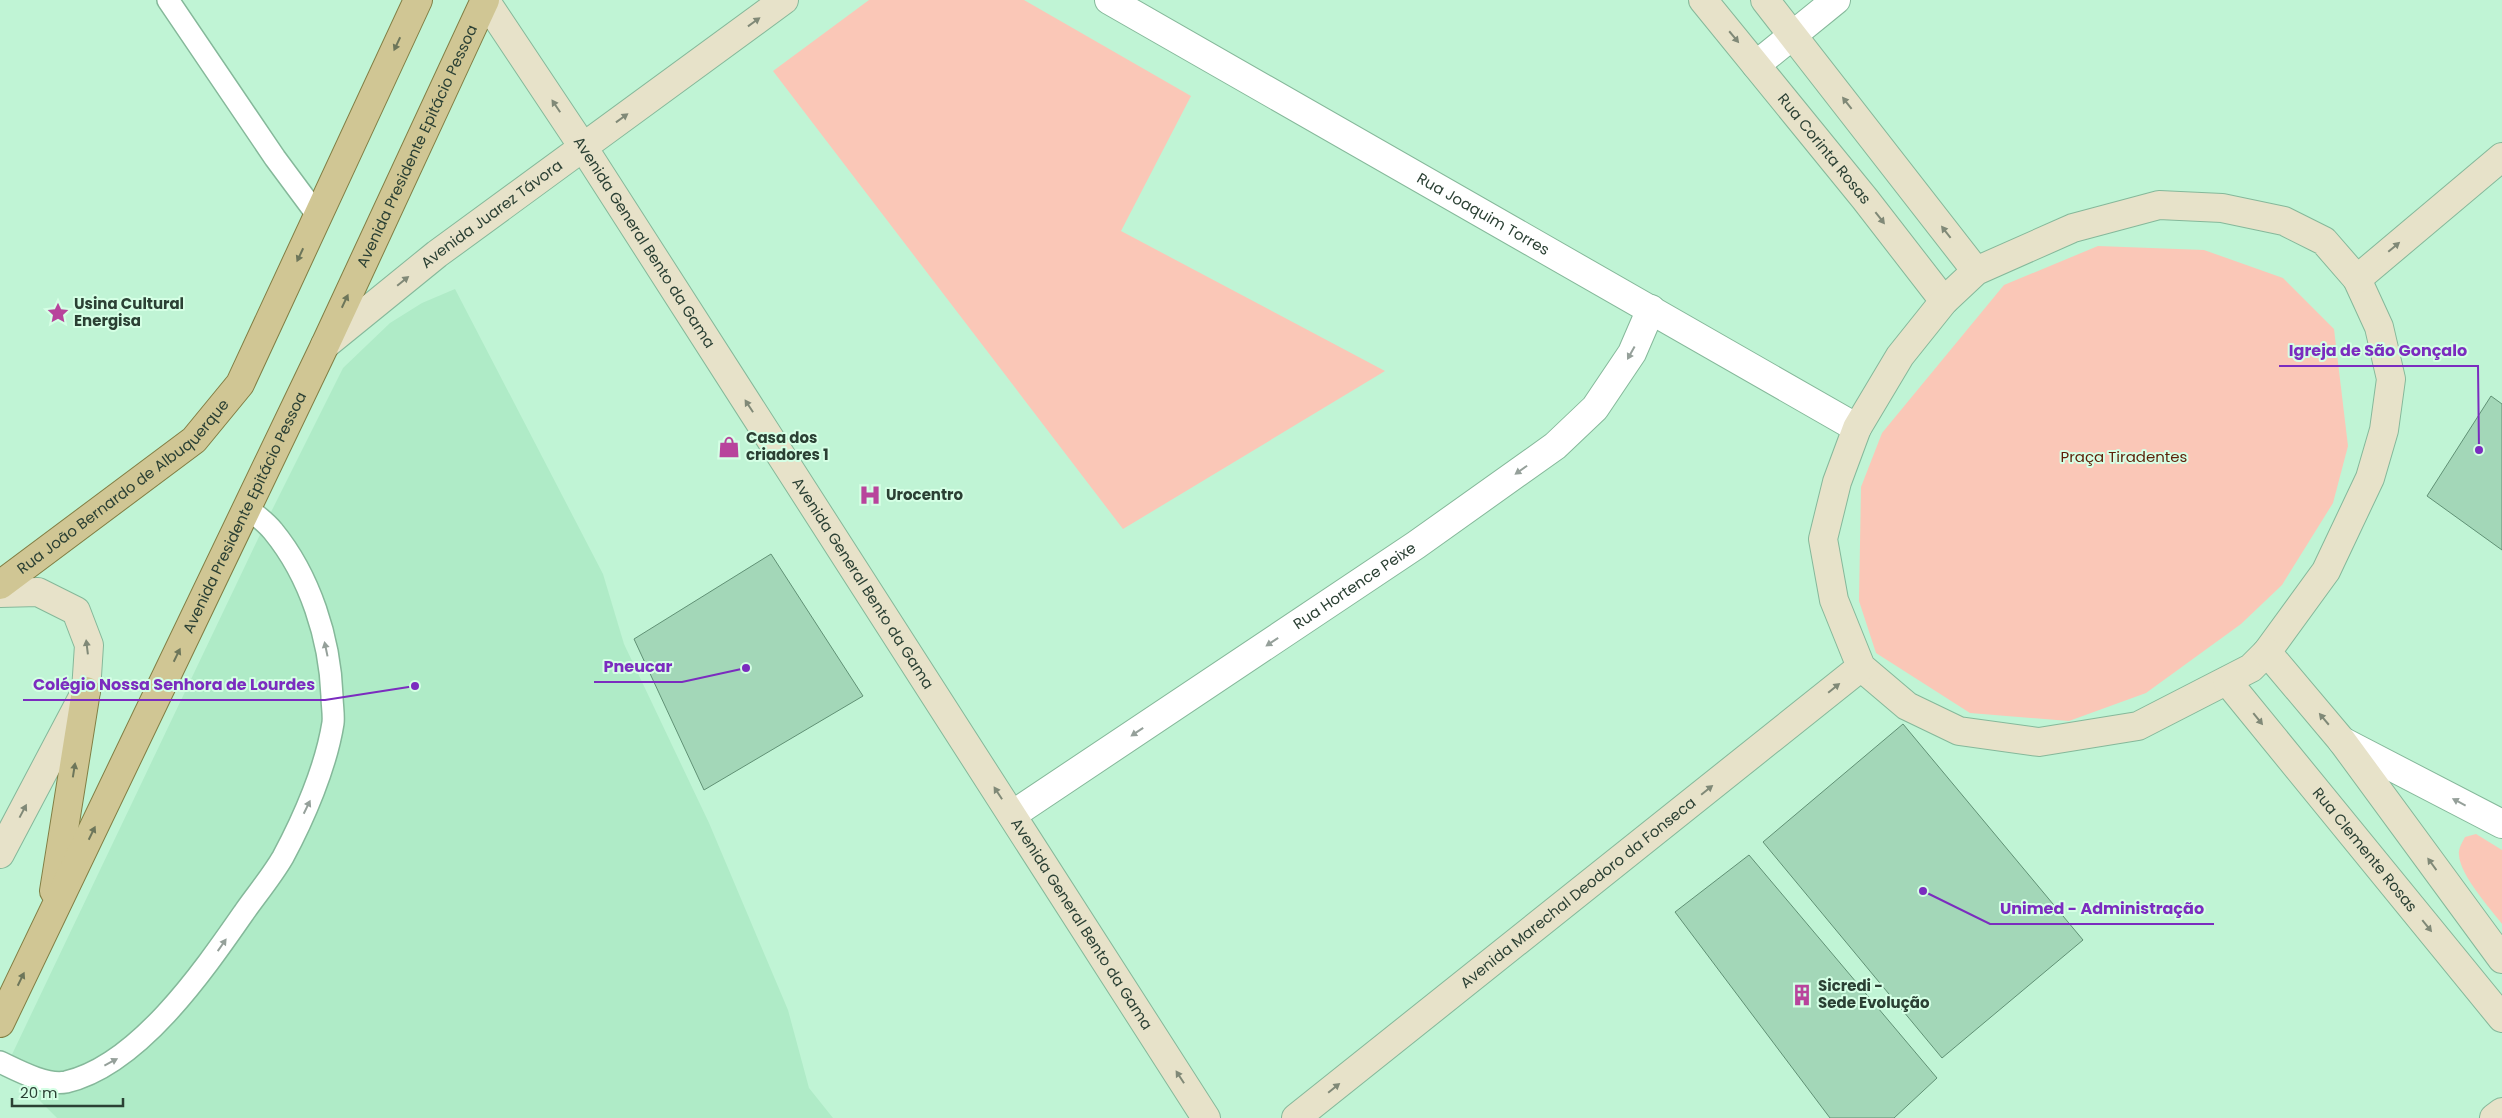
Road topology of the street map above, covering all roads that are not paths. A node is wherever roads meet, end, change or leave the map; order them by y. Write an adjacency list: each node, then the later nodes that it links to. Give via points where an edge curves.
1 (168, 0): 13 (lane)
2 (418, 0): 13 (main road, one-way to 13)
3 (485, 0): 11 (main road, Avenida General Bento da Gama, one-way to 3); 18 (main road, Avenida Presidente Epitácio Pessoa, one-way to 3)
4 (784, 0): 11 (main road, Avenida Juarez Távora, one-way to 4)
5 (1109, 0): 17 (street, Rua Joaquim Torres)
6 (1702, 0): 10 (main road, Rua Corinta Rosas, one-way to 10)
7 (1765, 0): 9 (main road)
8 (1836, 0): 9 (street)
9 (1794, 34): 10 (street); 14 (main road, one-way to 9)
10 (1756, 65): 16 (main road, Rua Corinta Rosas, one-way to 16)
11 (583, 147): 18 (main road, Avenida Juarez Távora, one-way to 11, via 437,254); 28 (main road, Avenida General Bento da Gama, one-way to 11)
12 (2502, 157): 15 (main road, one-way to 12)
13 (318, 216): 21 (main road, Rua João Bernardo de Albuquerque, one-way to 21, via 240,384 194,440)
14 (1976, 271): 15 (main road, via 2072,228 2159,205 2222,208 2284,221 2324,241); 16 (main road)
15 (2357, 278): 23 (main road, via 2380,327 2391,379 2384,430 2370,478 2326,572)
16 (1944, 301): 19 (main road, via 1900,356)
17 (1650, 309): 19 (street, Rua Joaquim Torres); 28 (street, Rua Hortence Peixe, one-way to 28, via 1632,353 1595,408 1555,446 1416,545)
18 (324, 345): 20 (main road, Avenida Presidente Epitácio Pessoa)
19 (1857, 428): 24 (main road, via 1836,482 1823,539 1834,600)
20 (247, 508): 31 (main road, Avenida Presidente Epitácio Pessoa, one-way to 20); 35 (lane, one-way to 20, via 36,1078 64,1082 118,1058 203,972 282,858 314,791 333,723 331,674 319,618 296,566 277,537)
21 (0, 585)
22 (0, 593): 26 (main road, one-way to 22, via 89,645 76,611 38,592)
23 (2268, 652): 25 (main road, via 2251,668); 27 (main road, one-way to 23)
24 (1861, 667): 25 (main road, via 1907,706 1959,730 2039,742 2138,726); 38 (main road, Avenida Marechal Deodoro da Fonseca, one-way to 24)
25 (2227, 681): 33 (main road, Rua Clemente Rosas, one-way to 33)
26 (86, 692): 30 (main road, one-way to 26); 31 (main road, one-way to 26)
27 (2342, 741): 29 (street, one-way to 27); 32 (main road, one-way to 27)
28 (1012, 815): 37 (main road, Avenida General Bento da Gama, one-way to 28)
29 (2502, 824)
30 (0, 854)
31 (50, 922): 34 (main road, Avenida Presidente Epitácio Pessoa, one-way to 31)
32 (2502, 959)
33 (2502, 1018)
34 (0, 1023)
35 (0, 1062)
36 (2502, 1112): 39 (main road)
37 (1206, 1118)
38 (1296, 1118)
39 (2494, 1118)

